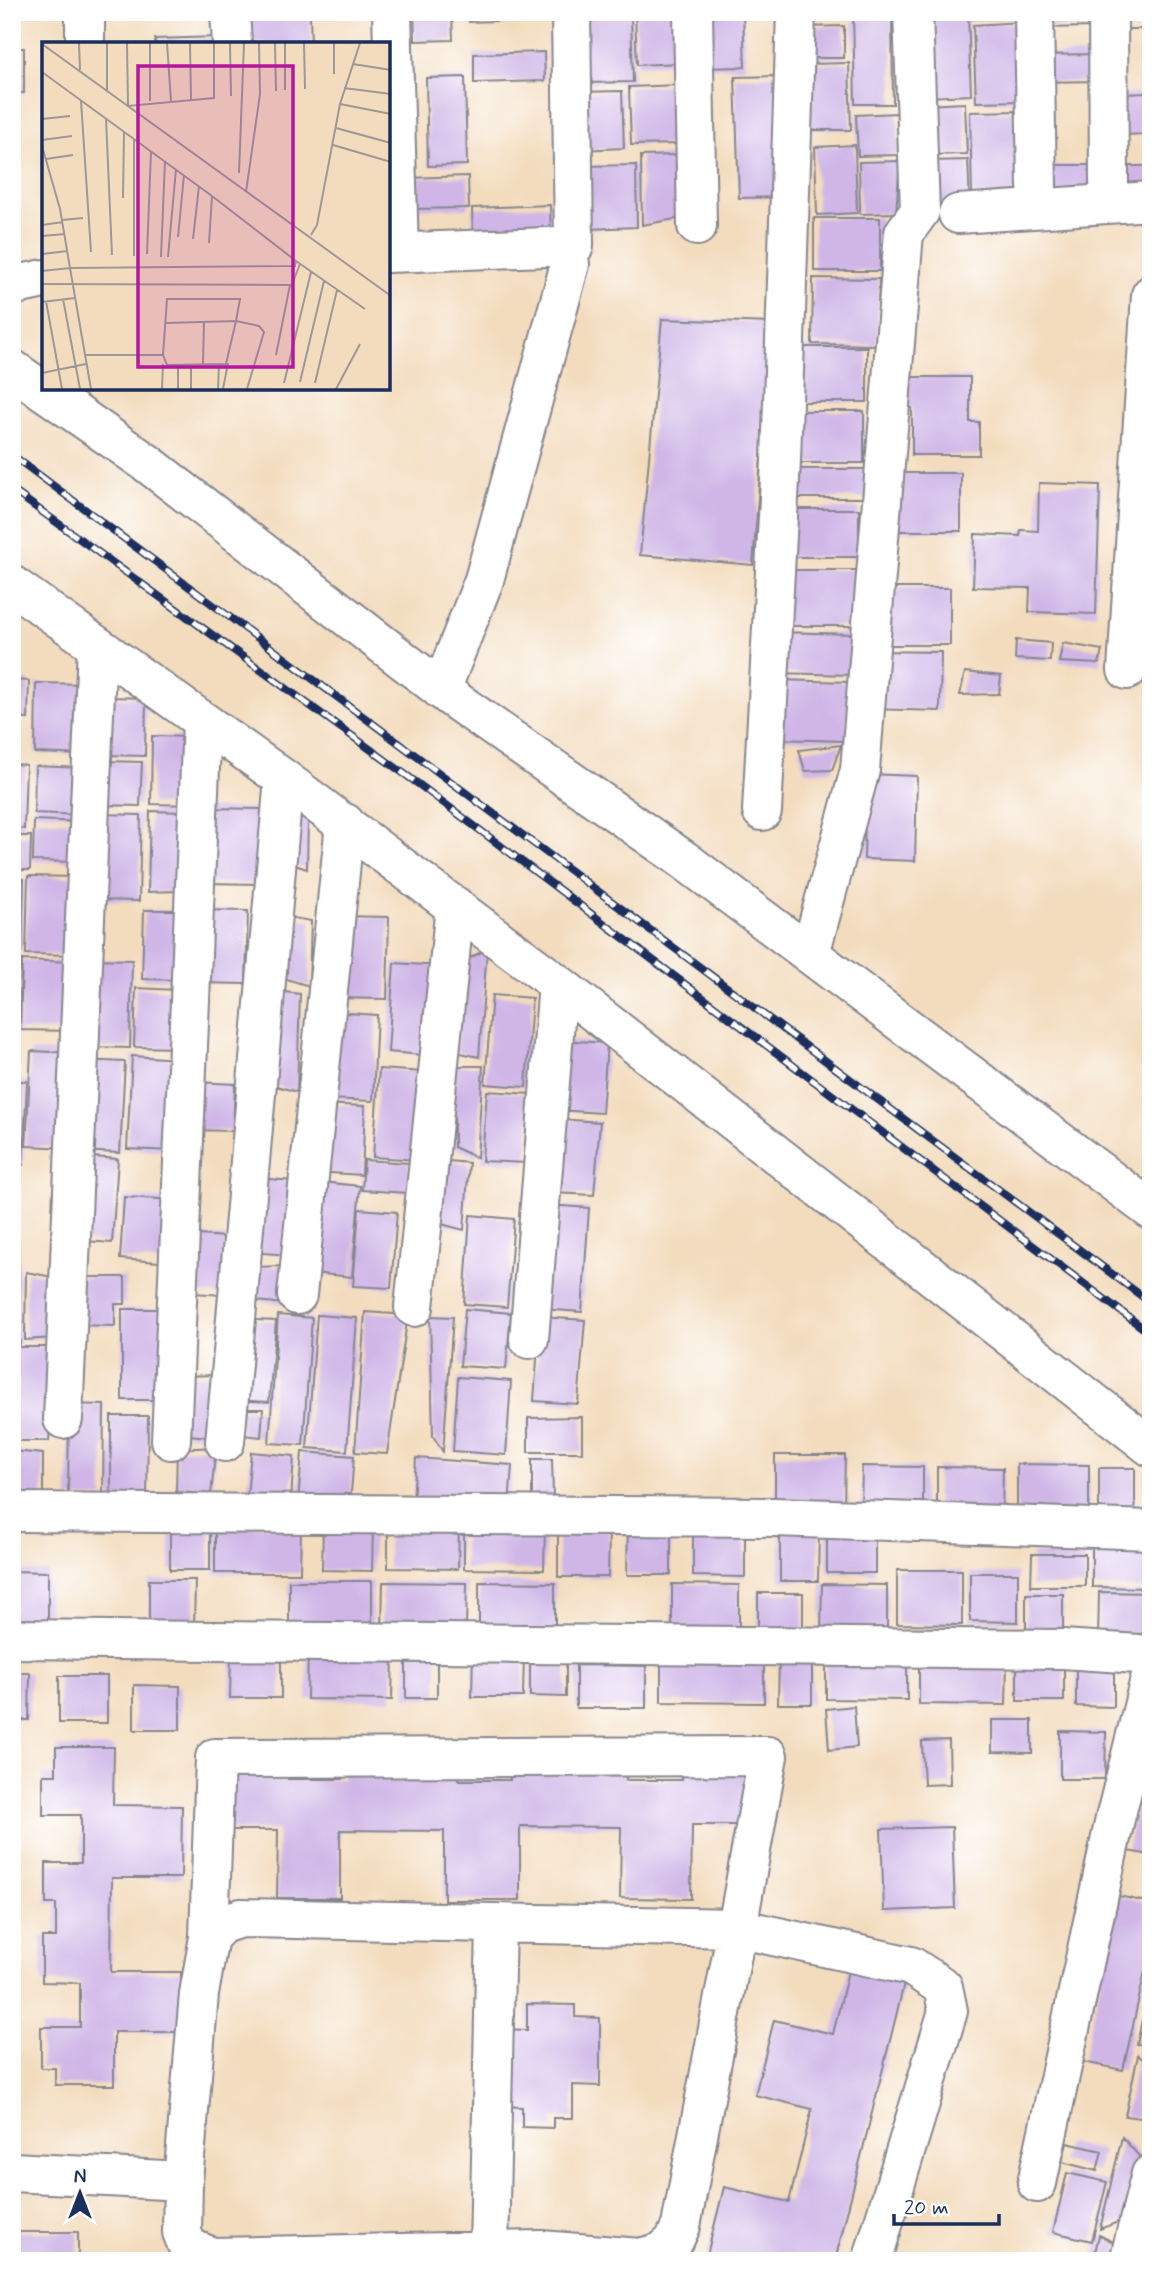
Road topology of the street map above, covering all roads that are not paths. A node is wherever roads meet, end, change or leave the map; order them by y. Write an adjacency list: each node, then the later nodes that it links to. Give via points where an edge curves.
1 (85, 12): 10 (street)
2 (230, 12): 11 (street)
3 (392, 12): 17 (street)
4 (572, 12): 17 (street, via 574,246)
5 (693, 12): 16 (street)
6 (796, 12): 32 (street, via 781,461)
7 (914, 12): 35 (street, via 920,211 904,233 860,771)
8 (1034, 12): 13 (street)
9 (1108, 12): 12 (street)
10 (86, 42)
11 (232, 42)
12 (1109, 182)
13 (1037, 187)
14 (1151, 201): 15 (street)
15 (958, 214)
16 (697, 226)
17 (394, 253)
18 (570, 264): 29 (street, via 484,580)
19 (42, 279): 20 (street)
20 (12, 286)
21 (1151, 295): 22 (street)
22 (1149, 356): 28 (street)
23 (12, 369): 24 (street)
24 (42, 390)
25 (42, 390): 29 (street, via 147,463)
26 (12, 585): 27 (street)
27 (97, 646): 30 (street); 41 (street)
28 (1127, 670)
29 (441, 690): 35 (street)
30 (202, 722): 31 (street); 42 (street)
31 (284, 779): 33 (street); 43 (street)
32 (762, 811)
33 (345, 823): 34 (street); 38 (street)
34 (455, 906): 36 (street); 39 (street)
35 (810, 954): 37 (street)
36 (558, 984): 40 (street); 44 (street)
37 (1151, 1210)
38 (297, 1295)
39 (414, 1307)
40 (529, 1339)
41 (63, 1419)
42 (171, 1440)
43 (225, 1442)
44 (1151, 1447)
45 (12, 1512): 46 (street, via 774,1517)
46 (1151, 1530)
47 (12, 1639): 48 (street, via 1062,1649 1146,1655)
48 (1151, 1663)
49 (1151, 1675): 56 (street, via 1115,1819)
50 (496, 1923): 51 (street); 52 (street, via 241,1918 222,1924); 57 (street)
51 (737, 1928): 52 (street, via 768,1756 215,1758); 58 (street, via 681,2226); 63 (street, via 911,1966 943,1987 948,2011)
52 (209, 1937): 55 (street, via 199,1994)
53 (12, 2172): 55 (street)
54 (1151, 2175): 64 (street)
55 (183, 2181): 59 (street, via 182,2232)
56 (1037, 2183)
57 (489, 2251): 60 (street); 62 (street, via 541,2250)
58 (672, 2251): 62 (street)
59 (187, 2254): 61 (street)
60 (399, 2256): 61 (street)
61 (300, 2258)
62 (608, 2259)
63 (872, 2261)
64 (1129, 2261)

